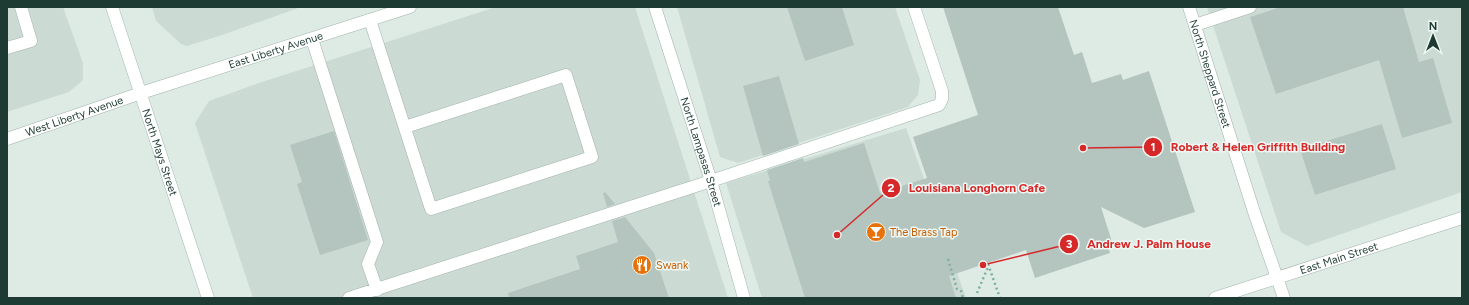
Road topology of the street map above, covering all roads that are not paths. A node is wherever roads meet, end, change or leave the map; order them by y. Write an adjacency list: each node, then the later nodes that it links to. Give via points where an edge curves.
1 (21, 7): 11 (street, via 31,41)
2 (112, 7): 12 (street, North Mays Street)
3 (410, 7): 8 (street, East Liberty Avenue)
4 (655, 7): 15 (street, North Lampasas Street)
5 (914, 7): 15 (street, via 942,91 939,105)
6 (1189, 7): 9 (street, North Sheppard Street)
7 (1250, 7): 9 (street)
8 (370, 20): 10 (street, East Liberty Avenue); 13 (street)
9 (1195, 25): 17 (street, North Sheppard Street)
10 (312, 38): 12 (street, East Liberty Avenue); 18 (street, via 377,242 368,264)
11 (7, 48)
12 (141, 93): 14 (street, West Liberty Avenue); 19 (street, North Mays Street)
13 (404, 127): 13 (street, via 431,209 592,157 566,75)
14 (7, 139)
15 (711, 181): 18 (street); 21 (street, North Lampasas Street)
16 (1462, 218): 17 (street, East Main Street)
17 (1277, 278): 22 (street, East Main Street); 23 (street, North Sheppard Street)
18 (377, 290): 20 (street)
19 (208, 298)
20 (349, 298)
21 (744, 298)
22 (1215, 298)
23 (1284, 298)

